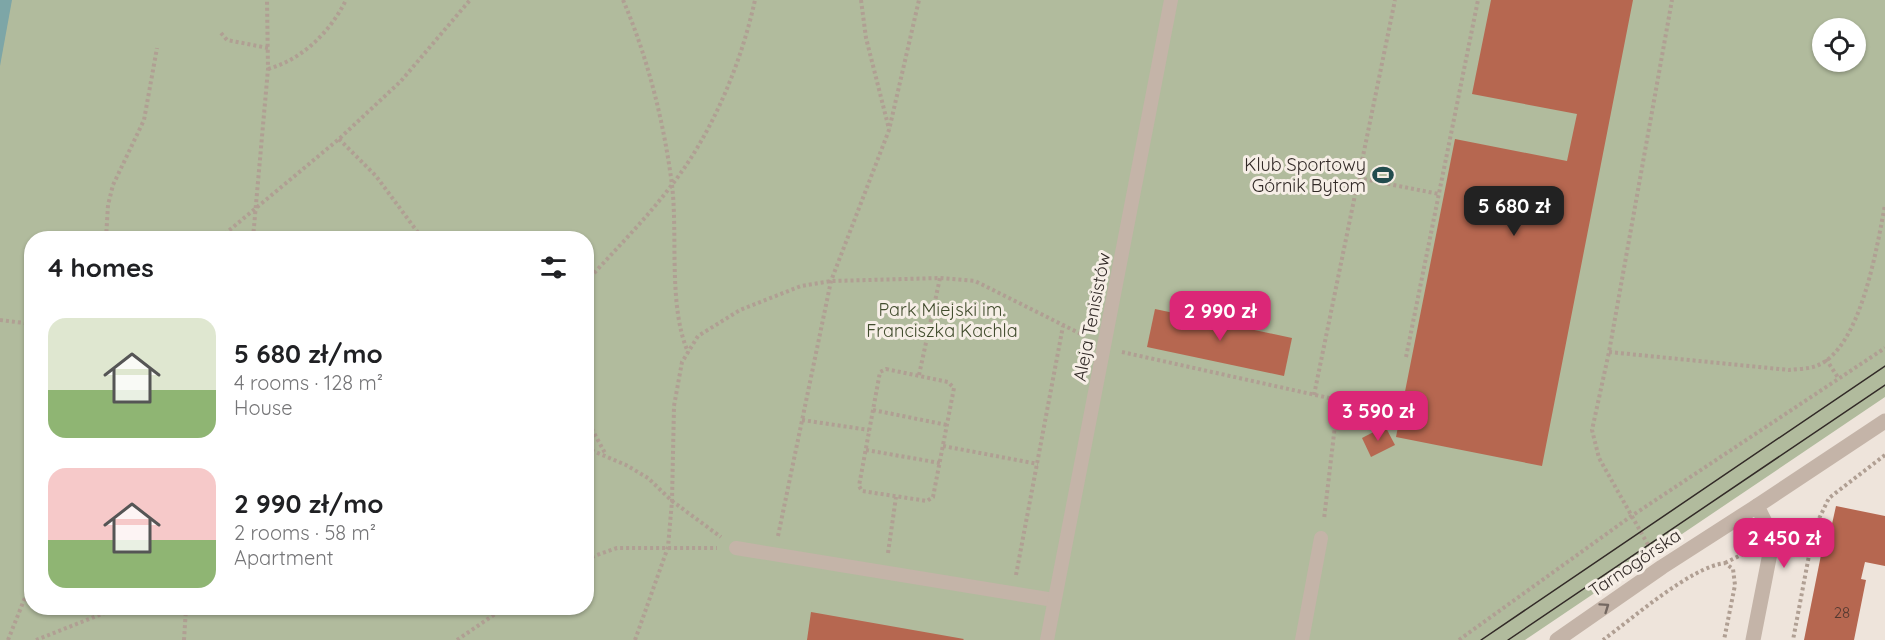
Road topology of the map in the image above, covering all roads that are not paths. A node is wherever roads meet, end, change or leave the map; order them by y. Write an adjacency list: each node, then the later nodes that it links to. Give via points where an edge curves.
1 (1171, 0): 6 (lane, Aleja Tenisistów)
2 (1885, 421): 3 (street, Tarnogórska)
3 (1756, 506): 9 (street, Tarnogórska, one-way to 3); 10 (street, via 1773,538)
4 (1321, 538): 8 (lane)
5 (736, 548): 6 (lane)
6 (1054, 600): 7 (lane, Aleja Tenisistów)
7 (1047, 640)
8 (1302, 640)
9 (1557, 640)
10 (1753, 640)

